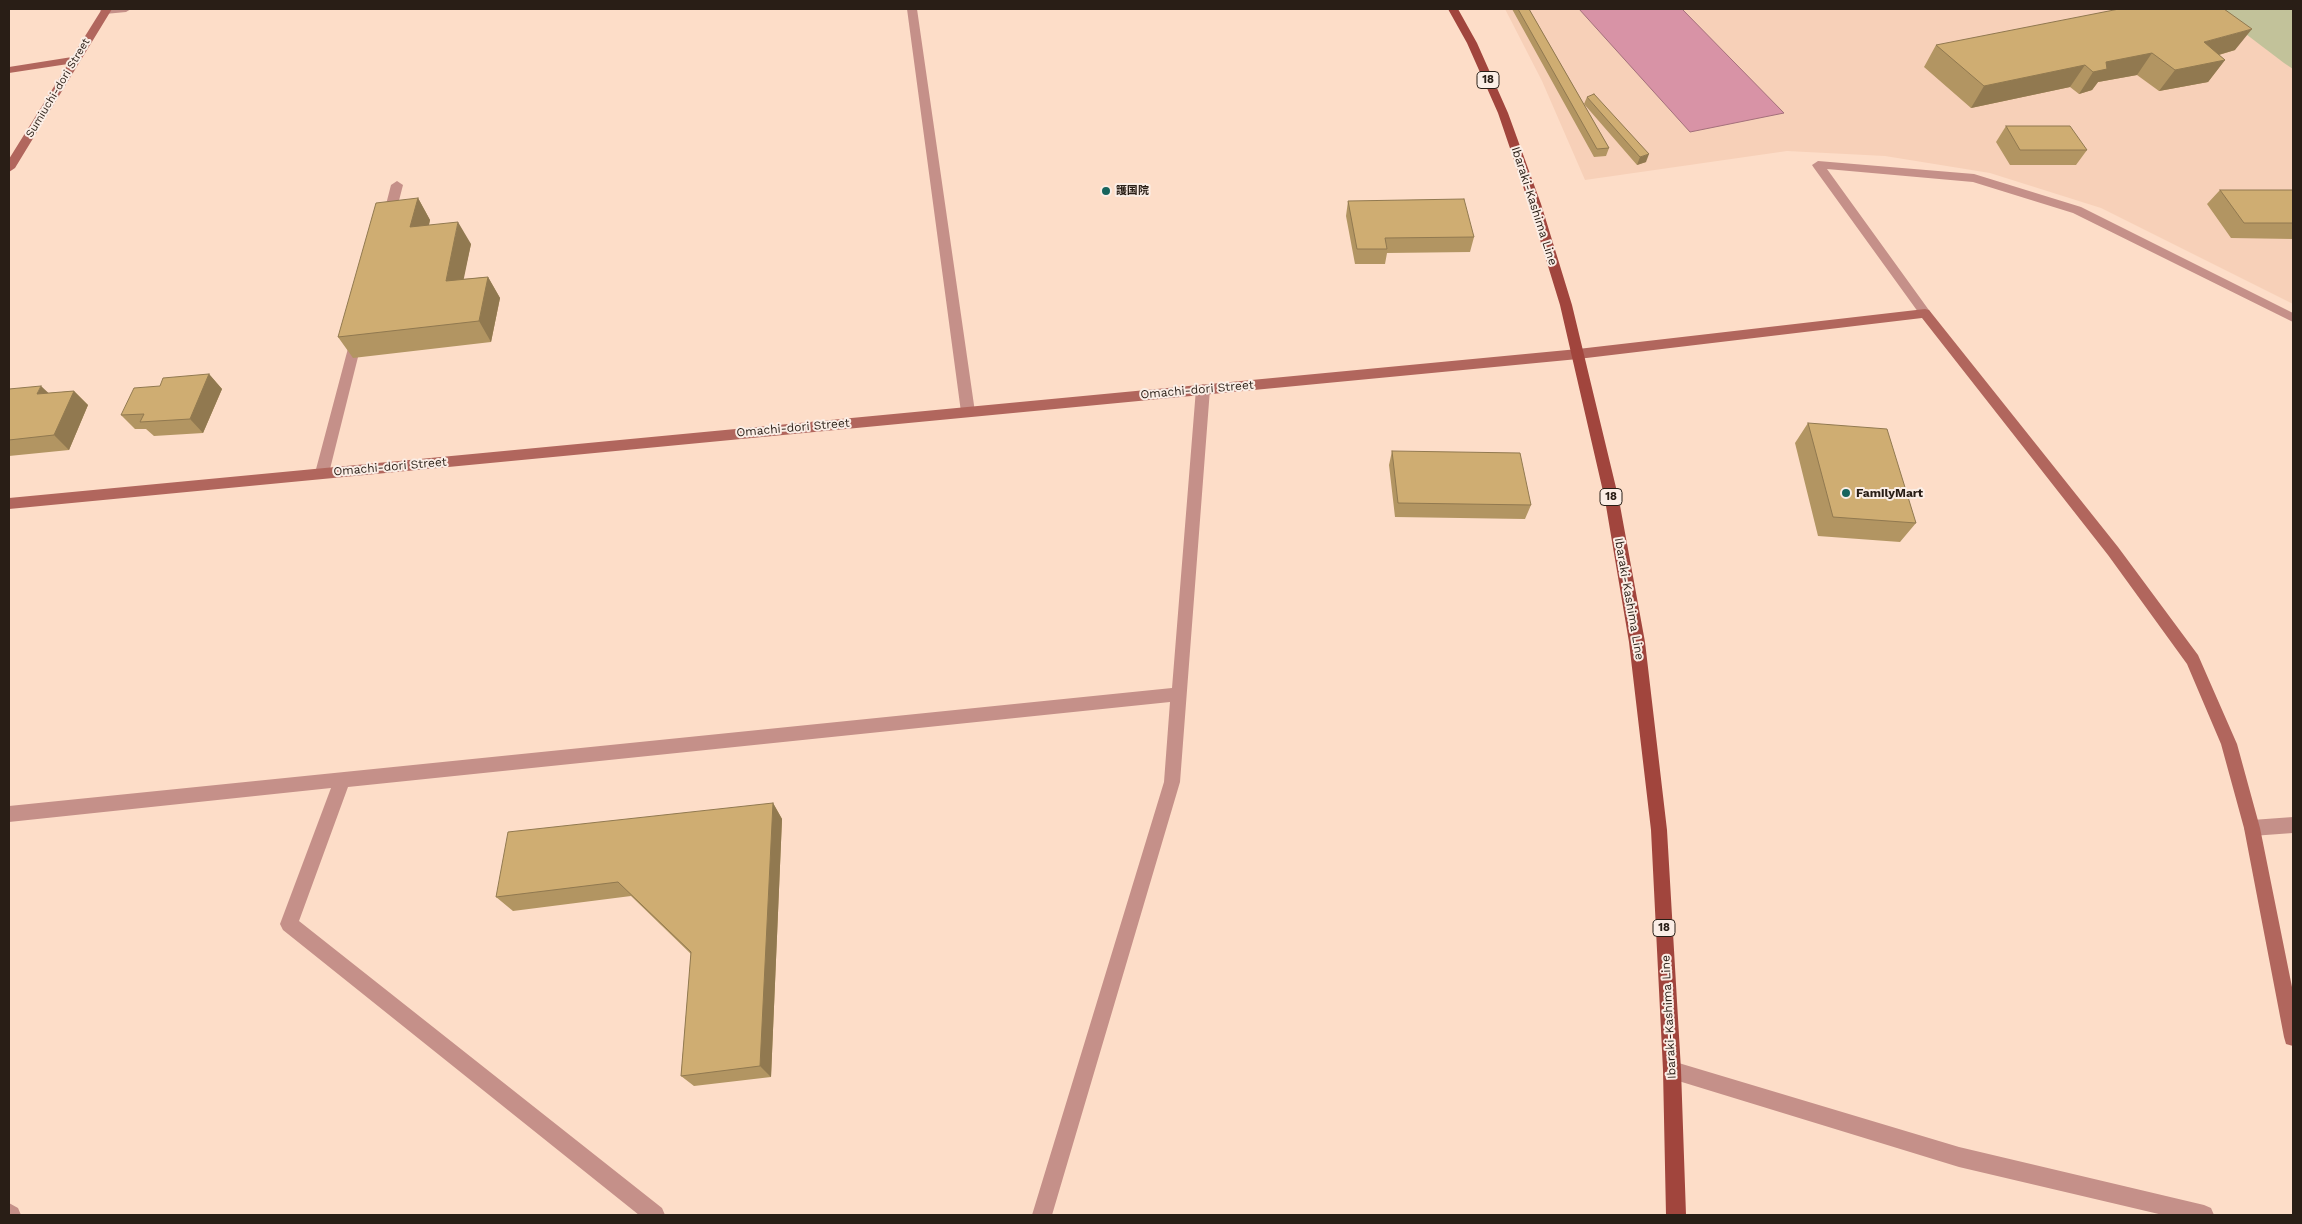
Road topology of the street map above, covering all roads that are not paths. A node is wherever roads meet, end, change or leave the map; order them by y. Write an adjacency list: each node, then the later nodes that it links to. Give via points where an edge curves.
1 (126, 9): 4 (street)
2 (912, 9): 15 (street)
3 (1453, 9): 13 (main road, Ibaraki-Kashima Line / 18, via 1476,52 1518,155)
4 (106, 10): 5 (street, Sumiuchi-dori Street)
5 (75, 60): 6 (street); 7 (street, Sumiuchi-dori Street)
6 (9, 70)
7 (9, 168)
8 (397, 185): 9 (street)
9 (384, 233)
10 (1924, 313): 11 (street, via 1818,165 1974,178 2077,210); 13 (street, Omachi-dori Street); 22 (street, via 2113,551 2193,660 2229,744)
11 (2293, 318)
12 (362, 320): 16 (street)
13 (1578, 354): 14 (street, Omachi-dori Street); 24 (main road, Ibaraki-Kashima Line / 18, via 1612,500 1637,642 1659,830)
14 (1203, 389): 15 (street, Omachi-dori Street); 18 (street)
15 (968, 412): 16 (street, Omachi-dori Street)
16 (322, 473): 17 (street, Omachi-dori Street)
17 (9, 504)
18 (1180, 694): 19 (street); 26 (street, via 1172,782)
19 (343, 779): 20 (street); 25 (street, via 289,924)
20 (9, 814)
21 (2293, 825): 22 (street)
22 (2252, 828): 23 (street)
23 (2293, 1037)
24 (1672, 1070): 27 (main road, Ibaraki-Kashima Line / 18); 28 (street, via 1959,1157)
25 (655, 1215)
26 (1042, 1215)
27 (1676, 1215)
28 (2204, 1215)

